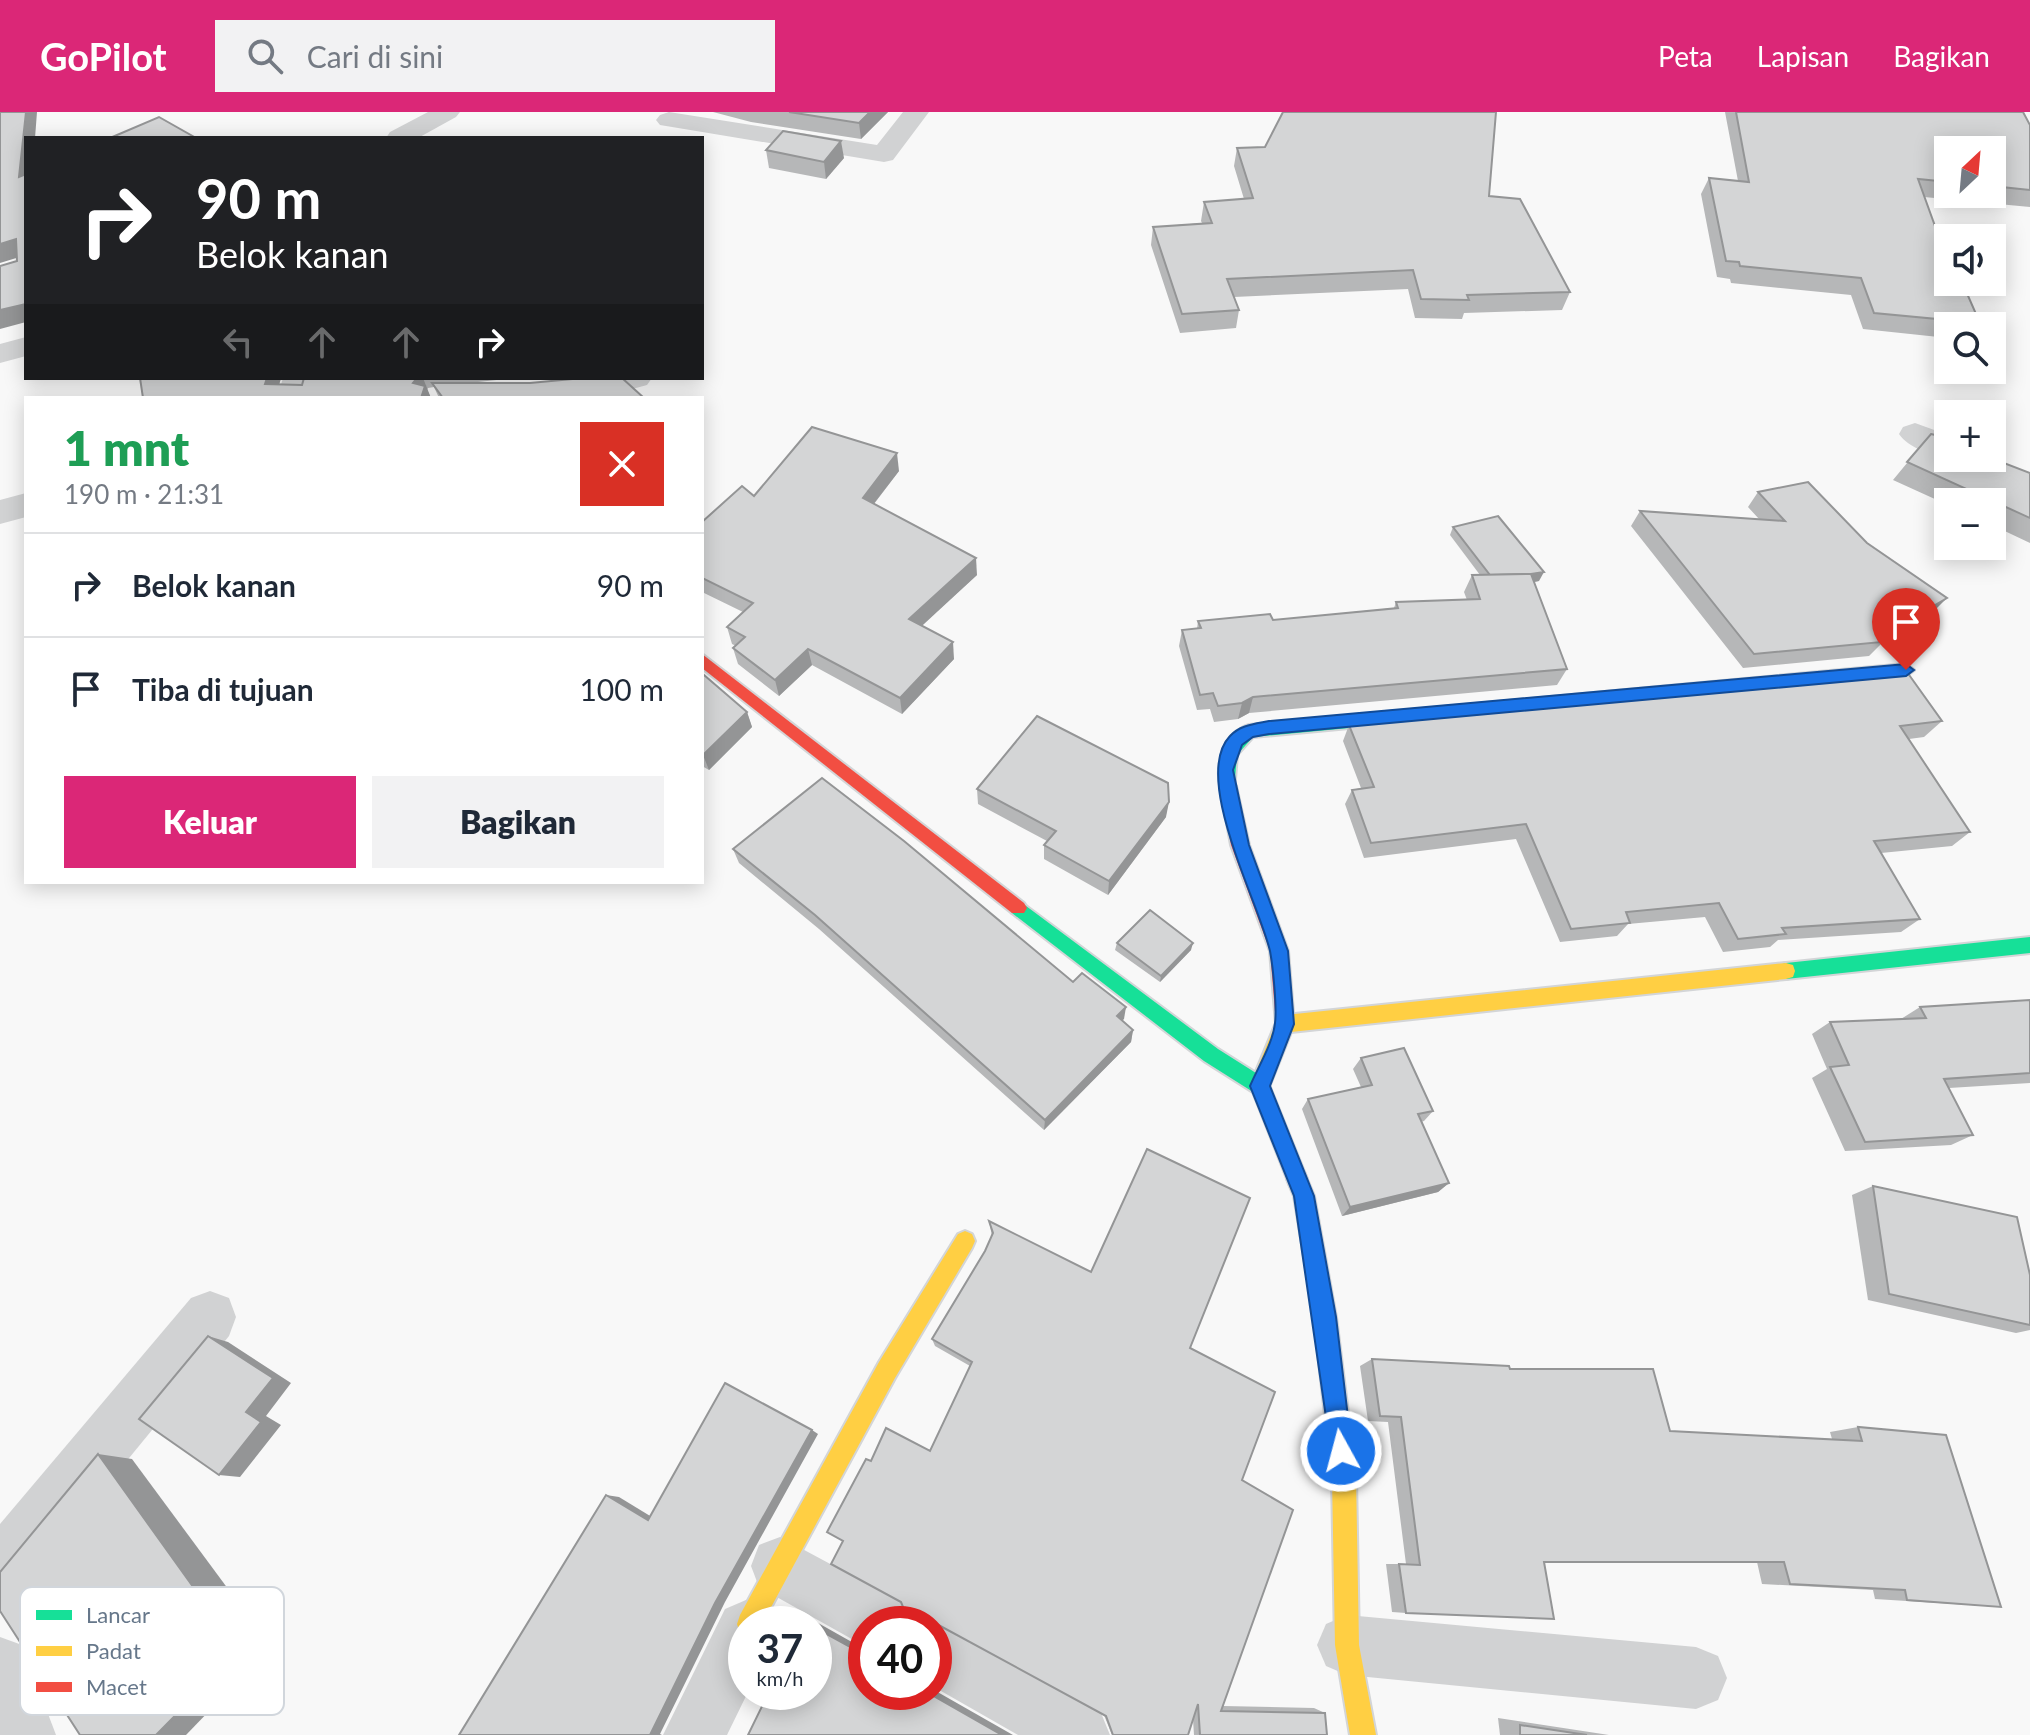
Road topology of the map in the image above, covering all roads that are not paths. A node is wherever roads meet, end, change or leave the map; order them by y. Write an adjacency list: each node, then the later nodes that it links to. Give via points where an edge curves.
1 (447, 112): 4 (street)
2 (916, 112): 3 (street, via 884,154)
3 (669, 120)
4 (403, 136)
5 (24, 347): 6 (street)
6 (0, 354)
7 (617, 380): 8 (street)
8 (531, 389)
9 (1915, 434): 10 (street)
10 (1934, 442)
11 (24, 506): 12 (street)
12 (0, 512)
13 (704, 662): 17 (street, via 899,817 1211,1055)
14 (1906, 670): 16 (street, via 1249,731 1228,752 1225,770 1240,845 1279,951)
15 (2030, 945): 16 (street)
16 (1285, 1024): 17 (street)
17 (1260, 1086): 24 (street, via 1304,1196 1325,1317 1344,1477)
18 (965, 1241): 20 (street)
19 (210, 1317): 21 (street)
20 (780, 1566): 22 (street); 23 (street)
21 (0, 1569)
22 (759, 1606)
23 (850, 1606)
24 (1347, 1645): 28 (street); 32 (street)
25 (952, 1663): 31 (street)
26 (728, 1666): 30 (street)
27 (0, 1667): 29 (street)
28 (1696, 1678)
29 (25, 1735)
30 (694, 1735)
31 (1079, 1735)
32 (1363, 1735)

